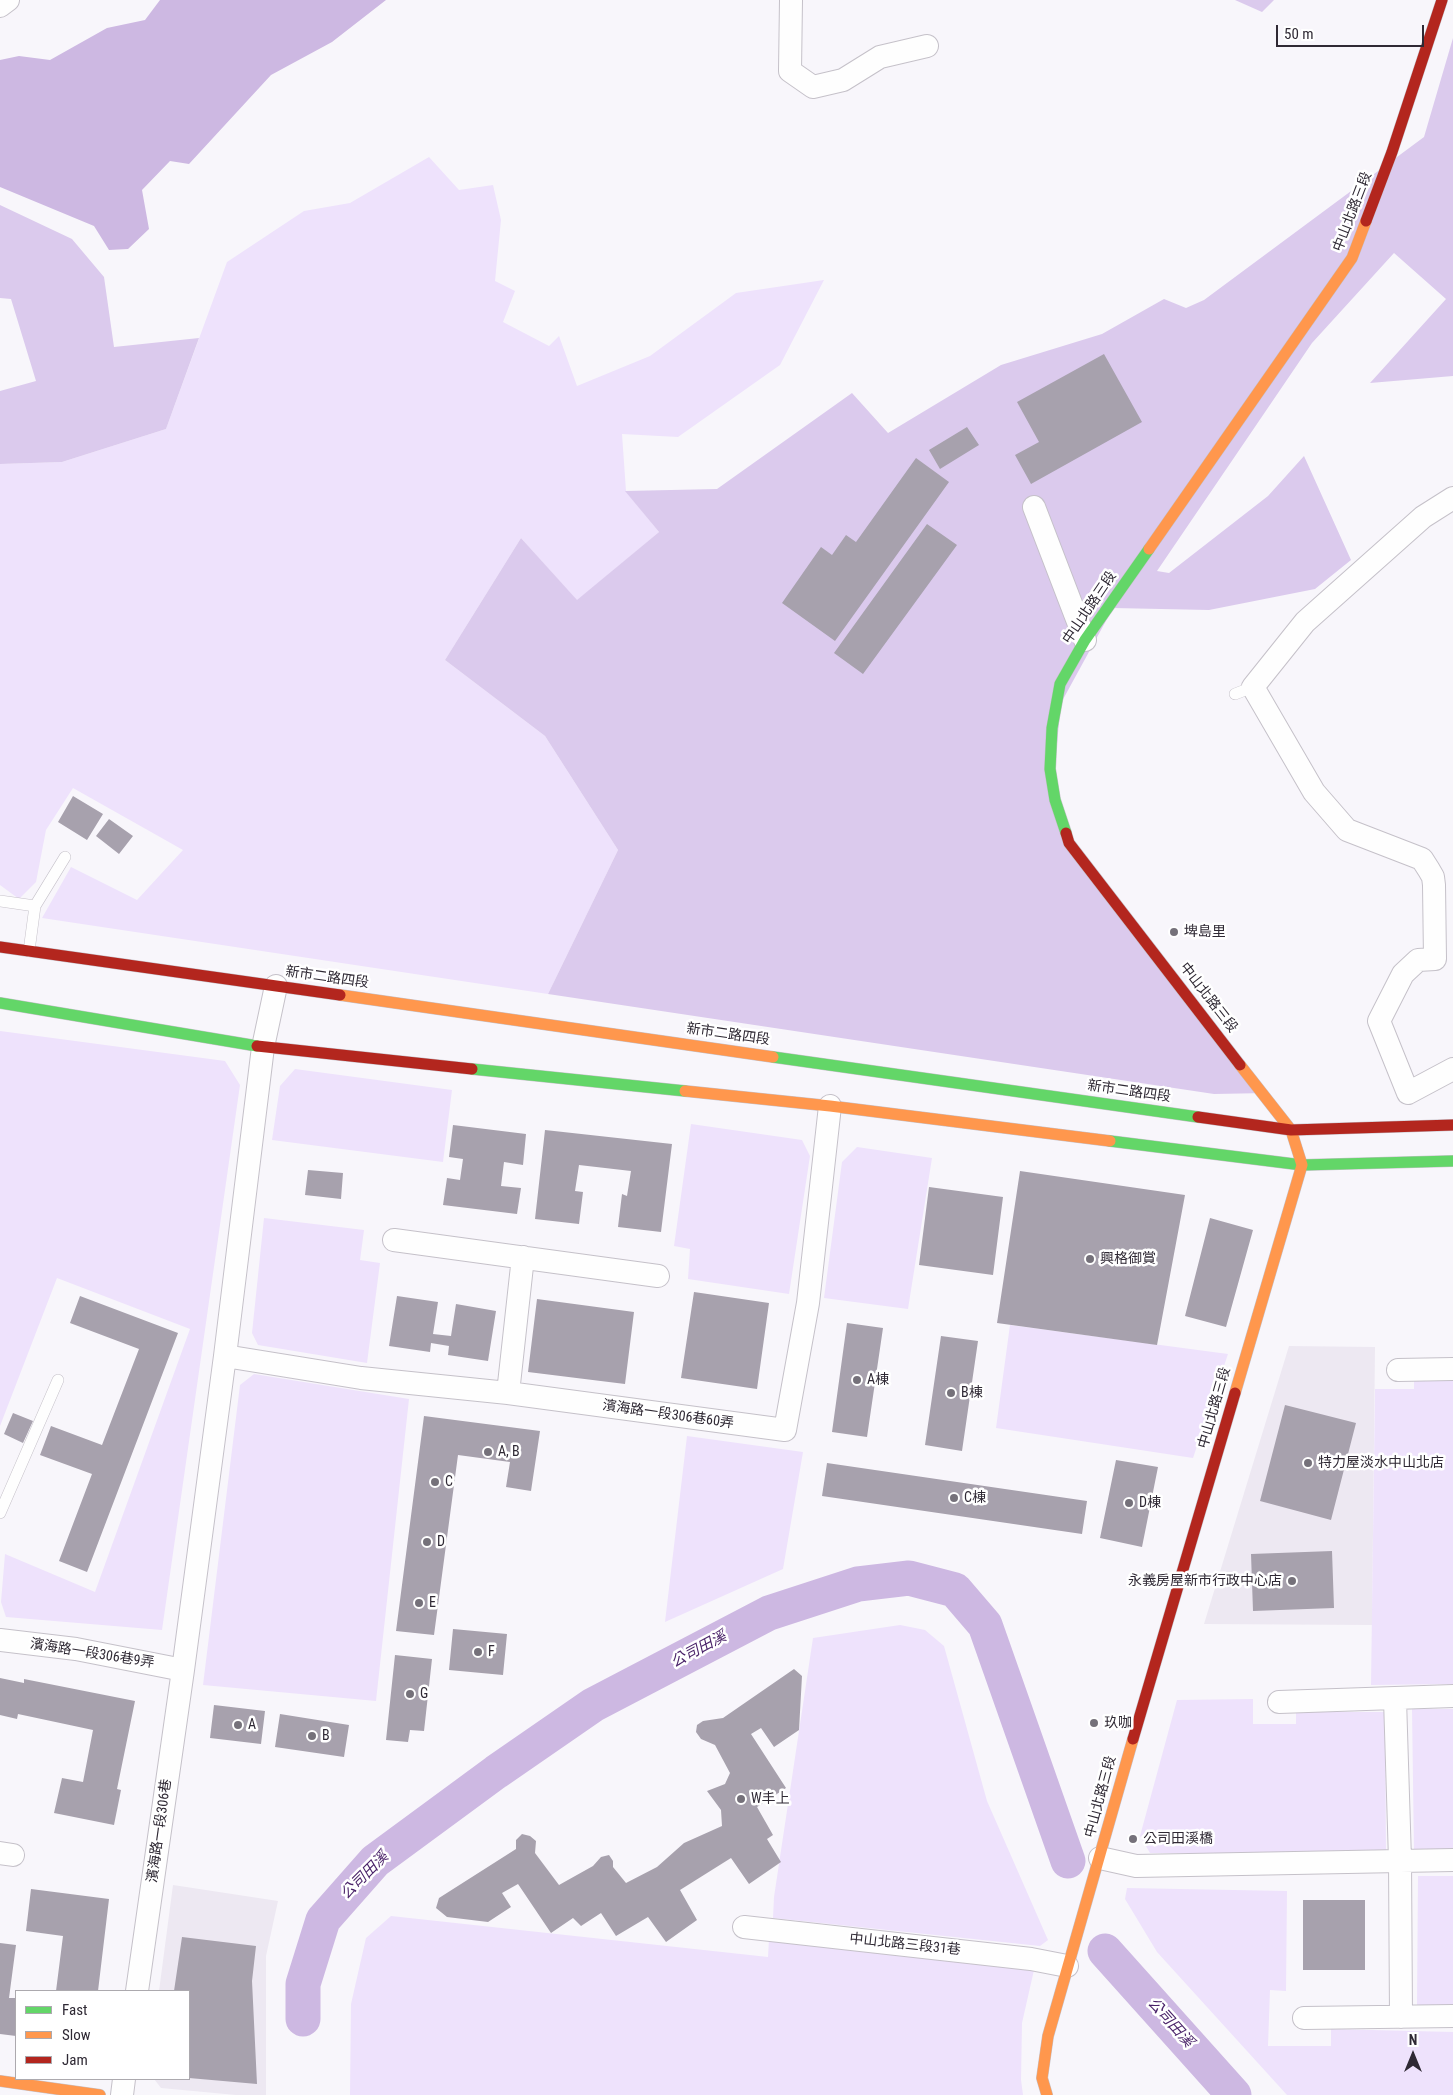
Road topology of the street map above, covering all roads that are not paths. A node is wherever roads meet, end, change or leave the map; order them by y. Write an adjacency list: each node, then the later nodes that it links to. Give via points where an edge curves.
1 (8, 0): 4 (street)
2 (791, 0): 5 (street, via 790,71 814,87 843,80 880,57)
3 (1442, 0): 8 (street, 中山北路三段, via 1392,152 1352,258)
4 (0, 6)
5 (927, 46)
6 (1453, 498): 18 (street, via 1423,517 1305,622 1244,690 1314,792 1347,830 1422,859 1433,877 1435,960 1418,960 1403,974 1378,1021)
7 (1034, 507): 8 (street)
8 (1085, 640): 22 (street, 中山北路三段, via 1060,684 1052,728 1050,769 1055,800 1069,843)
9 (65, 857): 11 (lane)
10 (0, 901): 11 (lane)
11 (35, 906): 13 (lane)
12 (0, 947): 13 (street, 新市二路四段)
13 (29, 951): 14 (street, 新市二路四段)
14 (276, 986): 16 (street, 濱海路一段306巷); 22 (street, 新市二路四段)
15 (0, 1003): 16 (street)
16 (263, 1047): 19 (street); 28 (street, 濱海路一段306巷)
17 (1453, 1069): 18 (street)
18 (1408, 1094): 21 (street)
19 (830, 1106): 24 (street); 32 (street, 濱海路一段306巷60弄, via 808,1303 785,1430)
20 (1453, 1124): 21 (street, 新市二路四段)
21 (1412, 1126): 22 (street, 新市二路四段)
22 (1291, 1130): 24 (street, 中山北路三段)
23 (1453, 1161): 24 (street)
24 (1302, 1165): 39 (street, 中山北路三段)
25 (394, 1240): 26 (street)
26 (524, 1257): 27 (street); 32 (street)
27 (658, 1276)
28 (225, 1356): 32 (street, 濱海路一段306巷60弄, via 361,1378); 35 (street, 濱海路一段306巷)
29 (1453, 1368): 30 (street)
30 (1398, 1370)
31 (58, 1380): 33 (lane)
32 (508, 1393)
33 (0, 1513)
34 (0, 1640): 35 (street, 濱海路一段306巷9弄, via 76,1649)
35 (183, 1670): 44 (street, 濱海路一段306巷)
36 (1453, 1696): 37 (street)
37 (1395, 1698): 38 (street); 40 (street)
38 (1279, 1702)
39 (1100, 1858): 40 (street, via 1136,1866); 43 (street, 中山北路三段)
40 (1400, 1860): 41 (street); 45 (street)
41 (1453, 1860)
42 (744, 1927): 43 (street, 中山北路三段31巷, via 1031,1959)
43 (1066, 1966): 52 (street, 中山北路三段, via 1048,2036 1042,2078)
44 (137, 1990)
45 (1401, 2016): 46 (street); 47 (street)
46 (1453, 2016)
47 (1304, 2018)
48 (124, 2080): 51 (street)
49 (0, 2081): 50 (street)
50 (100, 2095)
51 (122, 2095)
52 (1047, 2095)

